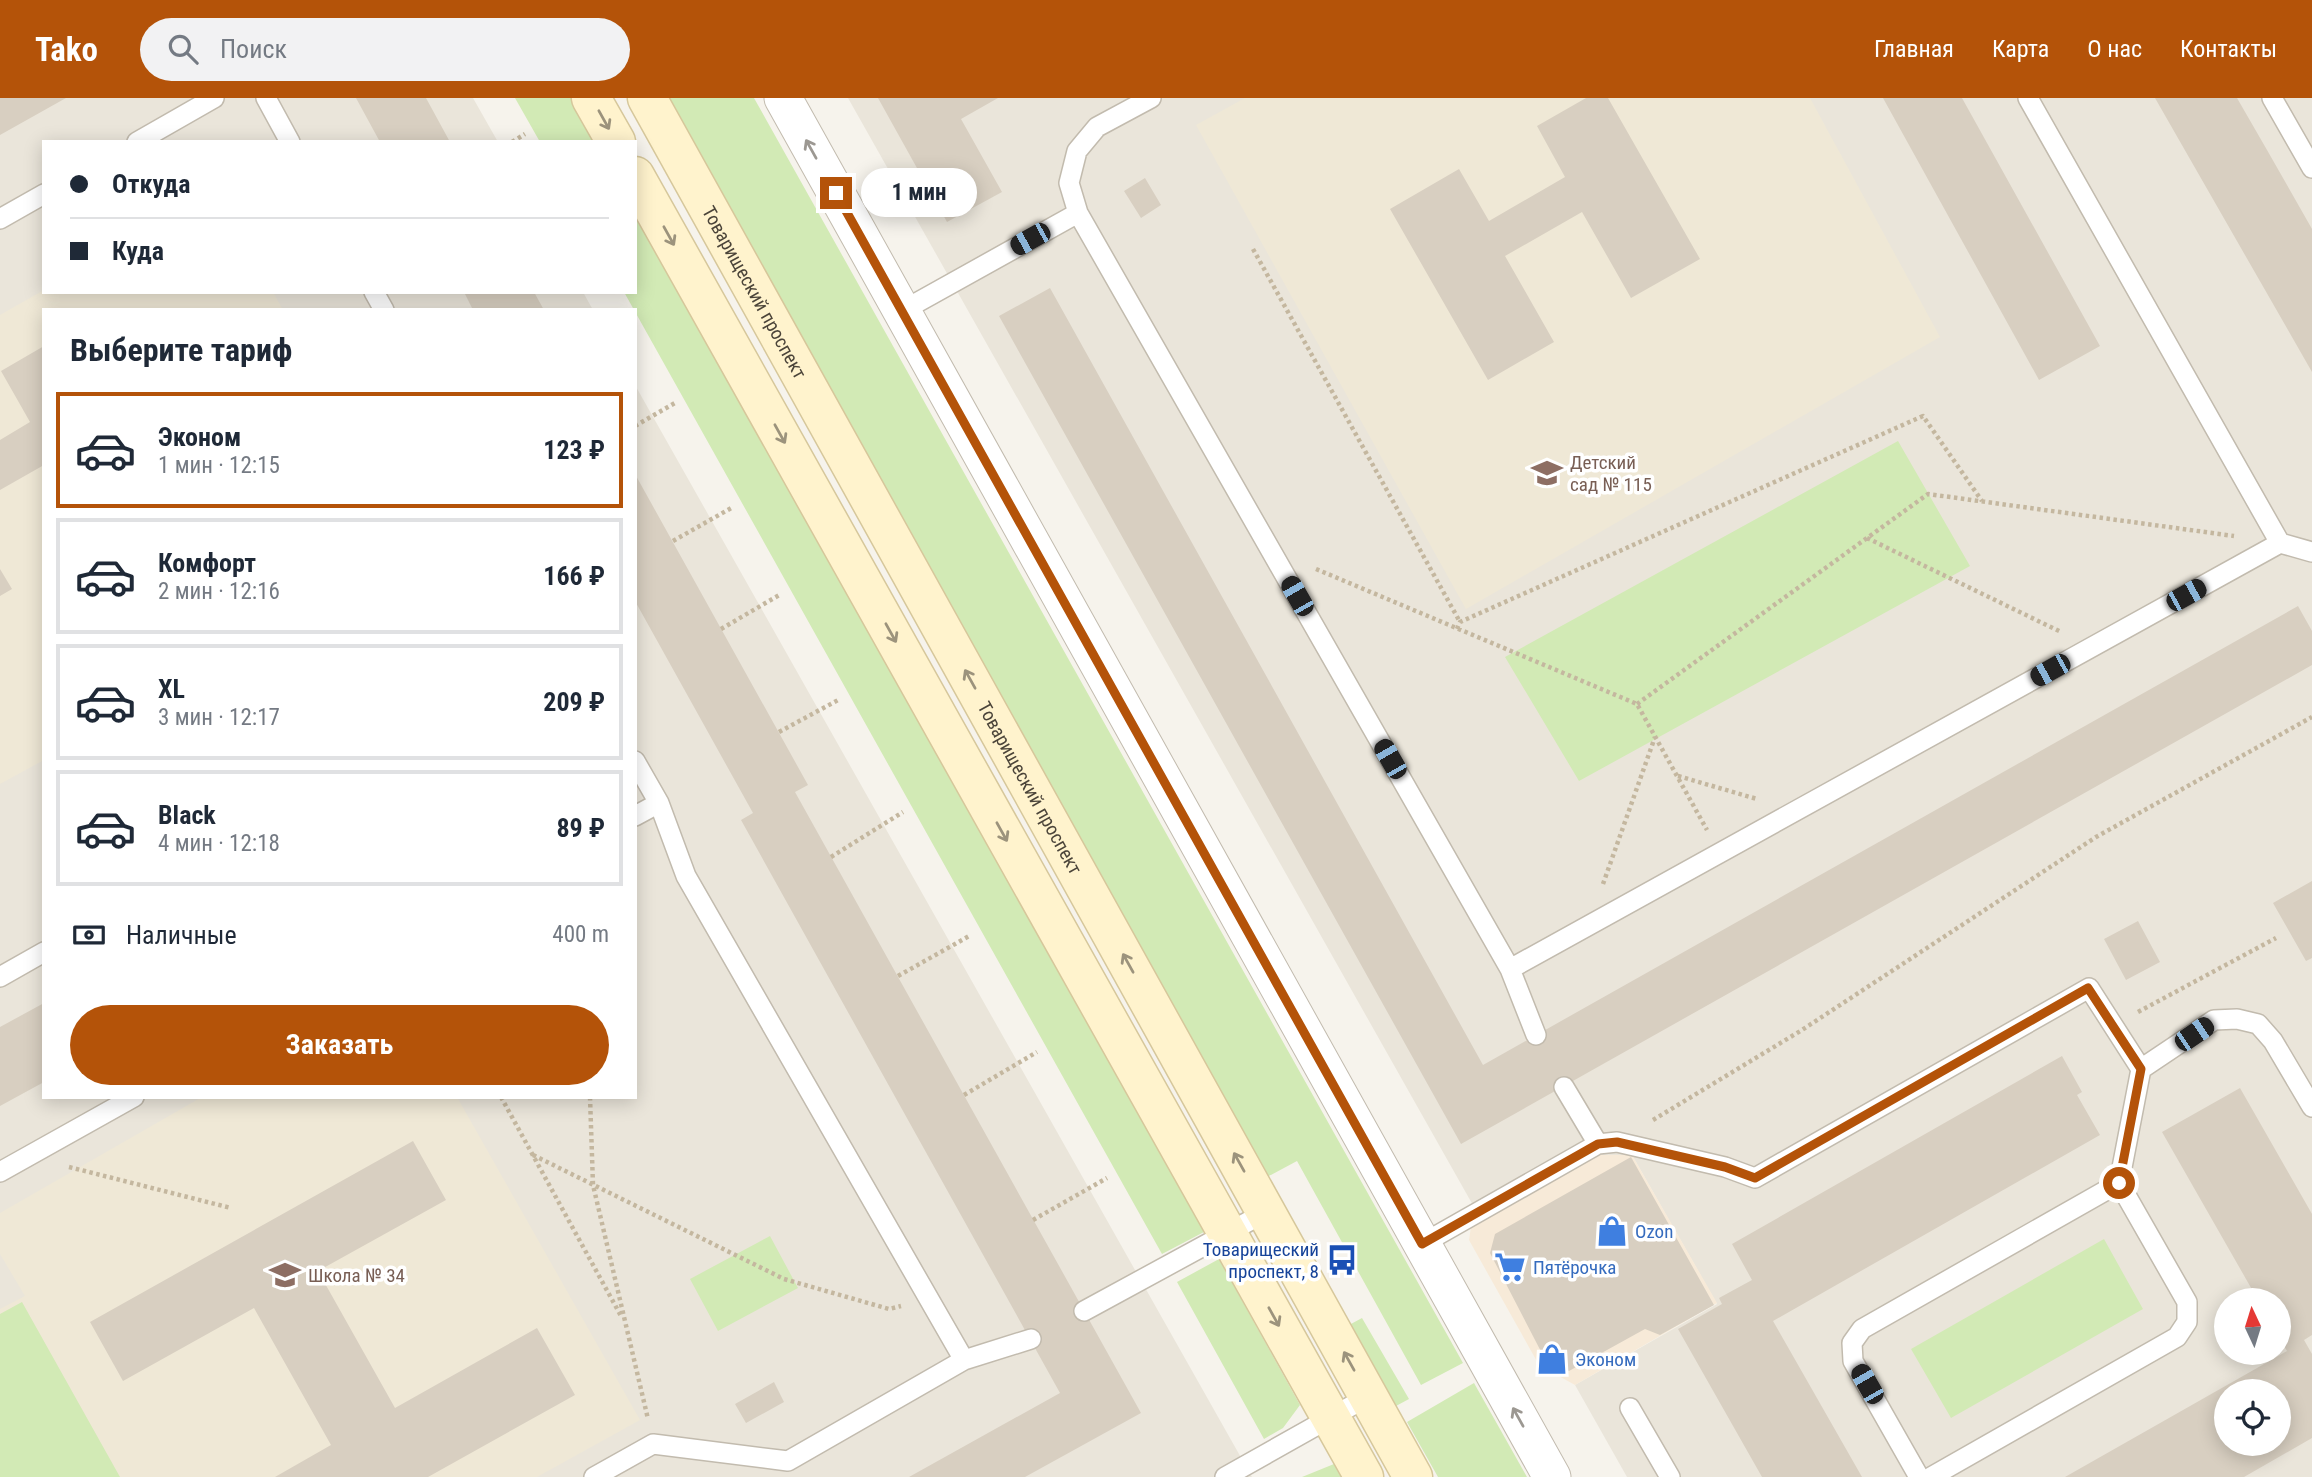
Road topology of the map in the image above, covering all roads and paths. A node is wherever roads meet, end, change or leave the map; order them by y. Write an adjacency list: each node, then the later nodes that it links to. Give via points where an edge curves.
1 (214, 98): 10 (lane)
2 (266, 98): 11 (lane)
3 (592, 98): 13 (street, one-way to 13)
4 (647, 98): 73 (street, Товарищеский проспект, one-way to 4)
5 (783, 98): 20 (street, one-way to 5)
6 (1151, 98): 17 (lane, via 1097,127 1077,152 1069,183)
7 (2028, 98): 27 (lane)
8 (2272, 98): 14 (lane)
9 (525, 134): 12 (path)
10 (140, 140)
11 (289, 140)
12 (515, 140)
13 (615, 140)
14 (2312, 168)
15 (637, 180): 75 (street, one-way to 75)
16 (42, 195): 18 (lane)
17 (1078, 213): 20 (lane); 28 (lane)
18 (0, 219)
19 (1253, 249): 31 (path)
20 (902, 312): 76 (street)
21 (675, 403): 22 (path)
22 (637, 425)
23 (1982, 501): 25 (path, via 1928,494); 27 (path); 31 (path, via 1923,416)
24 (733, 507): 26 (path)
25 (1867, 538): 34 (path); 36 (path)
26 (673, 541)
27 (2280, 543): 29 (lane); 34 (lane)
28 (1270, 550): 33 (path); 52 (lane)
29 (2312, 552)
30 (781, 594): 32 (path)
31 (1460, 622): 33 (path)
32 (722, 629)
33 (1457, 629): 36 (path)
34 (2092, 647): 43 (lane)
35 (840, 699): 38 (path)
36 (1637, 704): 39 (path)
37 (2312, 717): 65 (path, via 2096,837 1802,1030)
38 (779, 732)
39 (1655, 737): 41 (path); 48 (path)
40 (637, 764): 42 (lane)
41 (1677, 776): 43 (path); 46 (path)
42 (659, 803): 45 (lane); 77 (lane, via 686,876)
43 (1796, 811): 46 (lane)
44 (903, 812): 47 (path)
45 (637, 815)
46 (1720, 853): 48 (lane)
47 (831, 857)
48 (1589, 925): 52 (lane)
49 (971, 935): 53 (path)
50 (2276, 938): 55 (path)
51 (42, 953): 54 (lane)
52 (1510, 969): 56 (lane)
53 (898, 976)
54 (0, 977)
55 (2113, 1026): 58 (lane); 65 (lane, via 2088,988 1755,1178 1725,1167)
56 (1536, 1035)
57 (1037, 1052): 60 (path)
58 (2141, 1069): 64 (lane, via 2214,1020 2236,1019 2258,1024 2273,1041); 70 (lane)
59 (1564, 1087): 65 (lane)
60 (964, 1095)
61 (130, 1099): 67 (lane)
62 (502, 1099): 66 (path)
63 (590, 1099): 71 (path)
64 (2312, 1107)
65 (1607, 1143): 76 (lane)
66 (533, 1155): 71 (path); 79 (path)
67 (28, 1157): 68 (lane); 72 (path)
68 (0, 1172)
69 (1107, 1178): 74 (path)
70 (2119, 1183): 92 (lane, via 1862,1329 1852,1343 1853,1361); 93 (lane, via 2187,1302 2187,1322 2177,1337)
71 (593, 1185): 77 (path, via 784,1279 890,1309); 79 (path)
72 (231, 1208)
73 (1266, 1212): 75 (lane); 82 (street, Товарищеский проспект, one-way to 73)
74 (1033, 1220)
75 (1227, 1234): 78 (lane); 84 (street, one-way to 84)
76 (1422, 1244): 90 (street, one-way to 76)
77 (929, 1298): 81 (lane)
78 (1084, 1311)
79 (625, 1323): 85 (path)
80 (1031, 1339): 81 (lane)
81 (964, 1360): 85 (lane, via 788,1461)
82 (1368, 1396): 84 (lane); 89 (street, Товарищеский проспект)
83 (1630, 1408): 91 (lane)
84 (1331, 1418): 87 (lane); 88 (street)
85 (653, 1444): 86 (lane)
86 (594, 1477)
87 (1225, 1477)
88 (1364, 1477)
89 (1413, 1477)
90 (1552, 1477)
91 (1670, 1477)
92 (1919, 1477)
93 (1931, 1477)

